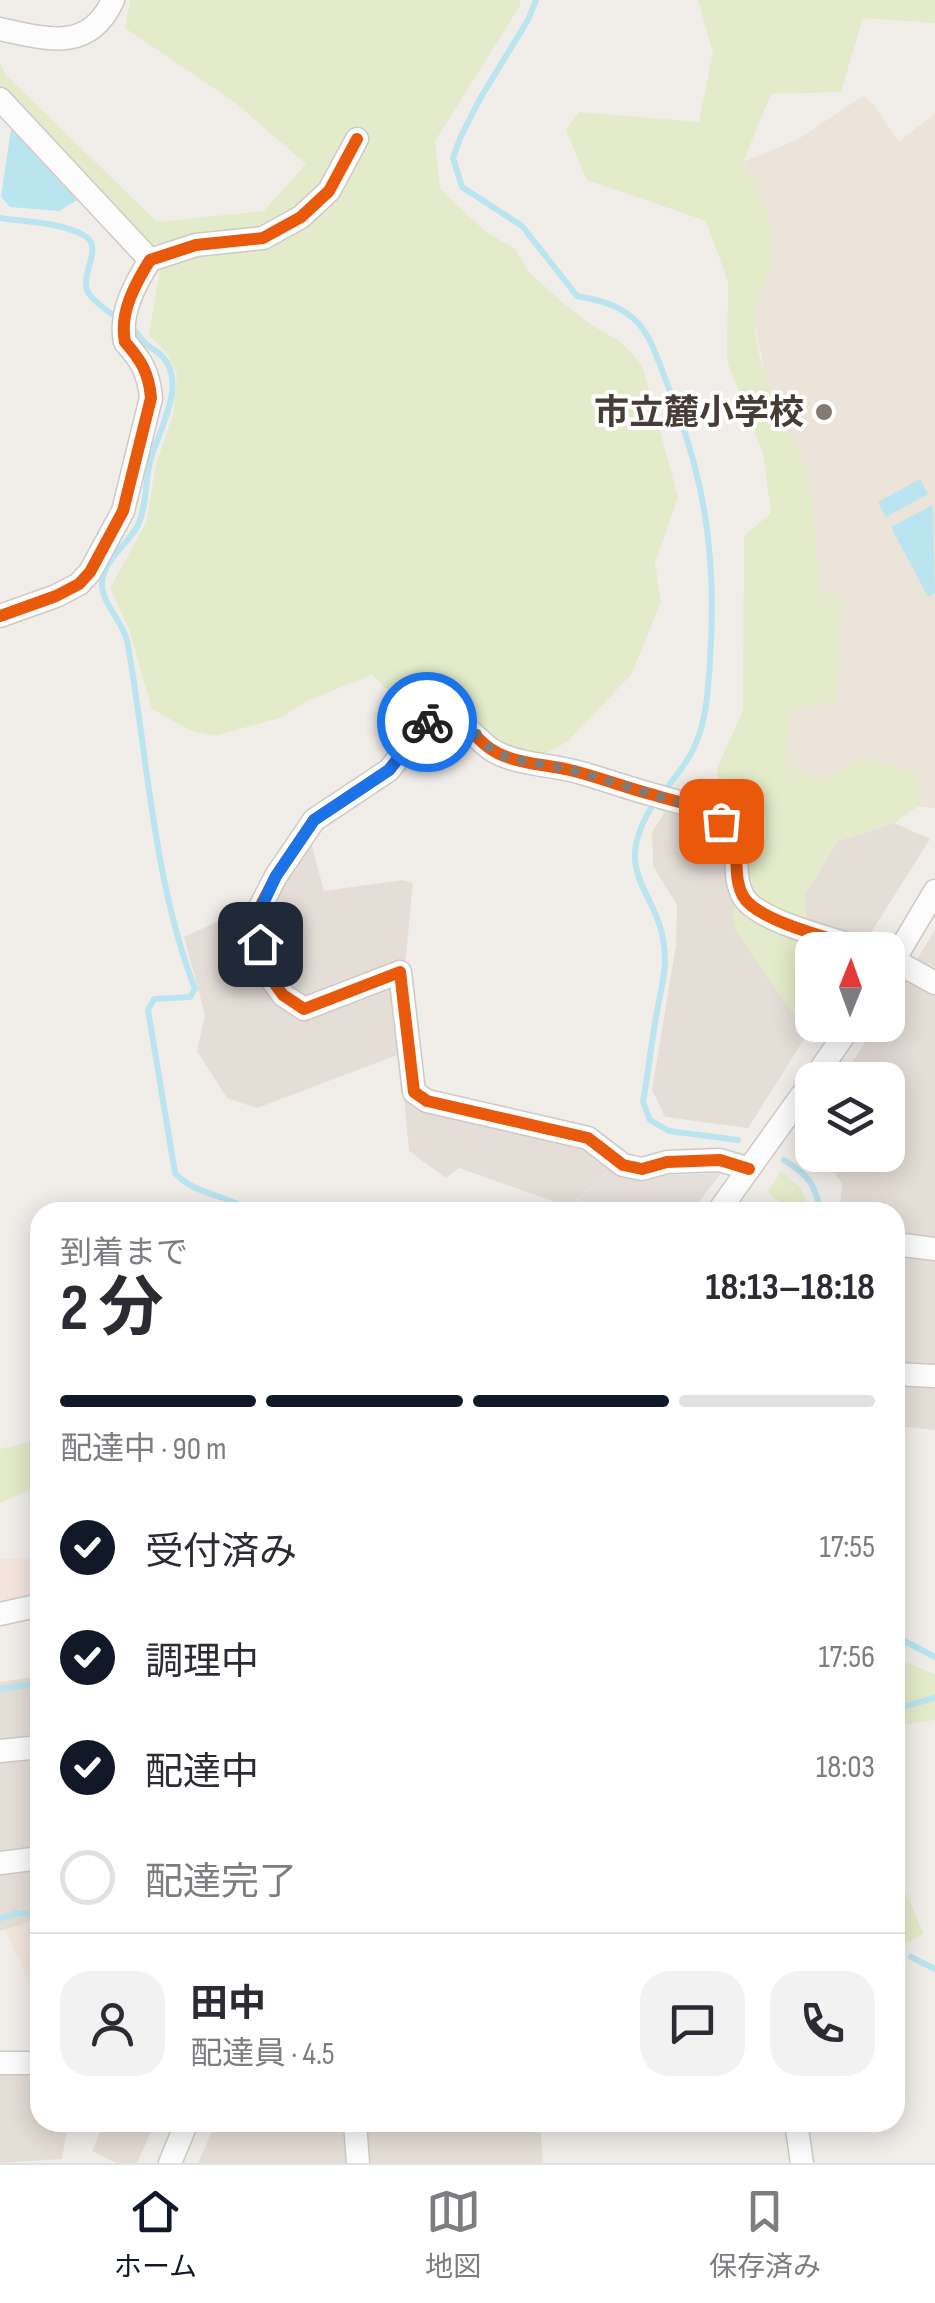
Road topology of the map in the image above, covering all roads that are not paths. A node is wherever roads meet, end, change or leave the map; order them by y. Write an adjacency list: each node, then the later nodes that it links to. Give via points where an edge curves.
1 (113, 0): 2 (street, via 88,31 69,38)
2 (0, 29)
3 (0, 99): 5 (street)
4 (356, 139): 5 (street, via 329,191 301,217 263,238 196,245)
5 (150, 260): 6 (street, via 136,280 124,324 125,342 142,360 151,398 122,511 79,584)
6 (0, 616)
7 (935, 891): 9 (street)
8 (815, 932): 13 (street, via 751,906 742,894 732,837 721,821 572,770 508,758 448,719 428,721 389,770 314,820 260,910 267,973 282,995 304,1008 400,972 414,1092 427,1101 588,1138 623,1165 720,1160)
9 (905, 939)
10 (905, 970): 11 (street)
11 (935, 983)
12 (795, 1106): 13 (street)
13 (749, 1169): 14 (street)
14 (725, 1202)
15 (905, 1245): 16 (street)
16 (935, 1249)
17 (905, 1374): 18 (street)
18 (935, 1376)
19 (30, 1607): 20 (street)
20 (0, 1614)
21 (30, 1748): 22 (street)
22 (0, 1751)
23 (30, 1859): 24 (street)
24 (0, 1862)
25 (0, 2063): 26 (street)
26 (30, 2063)
27 (183, 2132): 30 (street)
28 (356, 2132): 31 (street)
29 (797, 2132): 32 (street)
30 (170, 2163)
31 (358, 2163)
32 (802, 2163)

